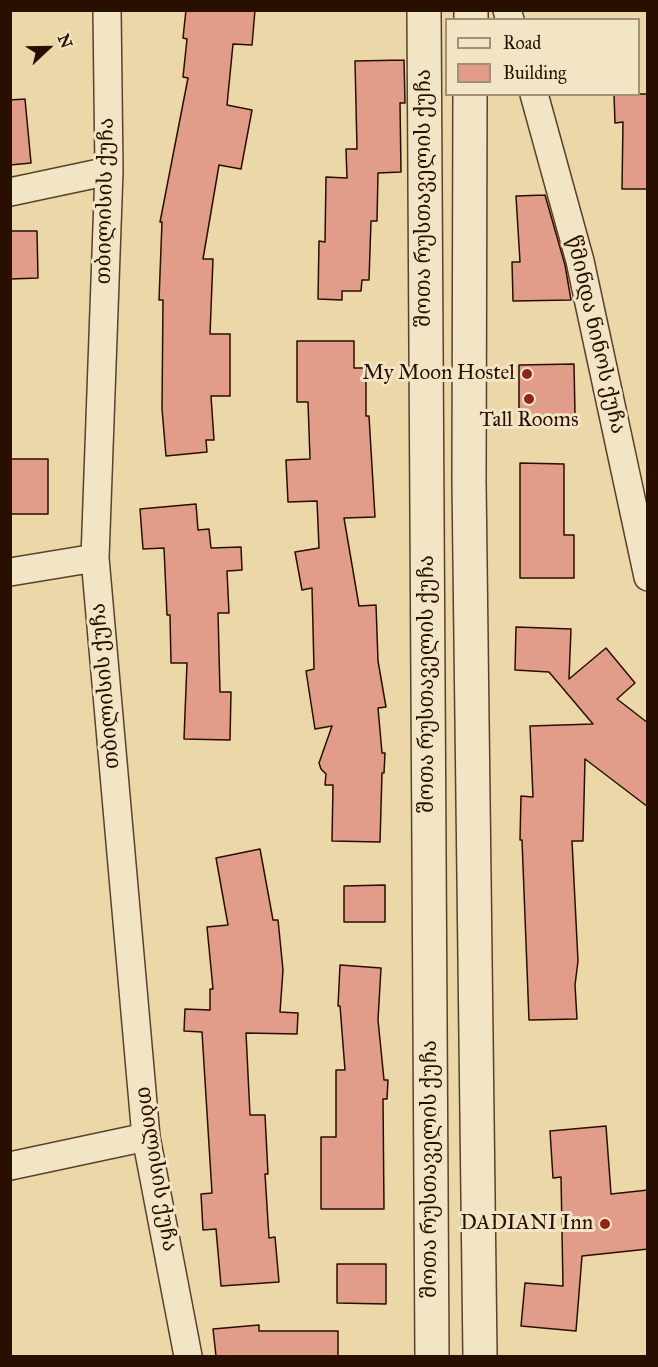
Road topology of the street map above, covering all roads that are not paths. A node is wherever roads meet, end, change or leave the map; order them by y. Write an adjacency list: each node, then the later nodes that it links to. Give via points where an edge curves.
1 (107, 10): 5 (street, თბილისის ქუჩა)
2 (424, 10): 13 (street, შოთა რუსთაველის ქუჩა)
3 (470, 96): 14 (street, შოთა რუსთაველის ქუჩა, via 468,481)
4 (535, 96): 9 (street, წმინდა ნინოს ქუჩა, via 580,261)
5 (109, 171): 6 (street); 7 (street, თბილისის ქუჩა)
6 (10, 192)
7 (95, 558): 8 (street); 10 (street, თბილისის ქუჩა)
8 (10, 572)
9 (648, 577)
10 (146, 1137): 11 (street); 12 (street, თბილისის ქუჩა)
11 (10, 1166)
12 (188, 1356)
13 (432, 1356)
14 (480, 1356)

